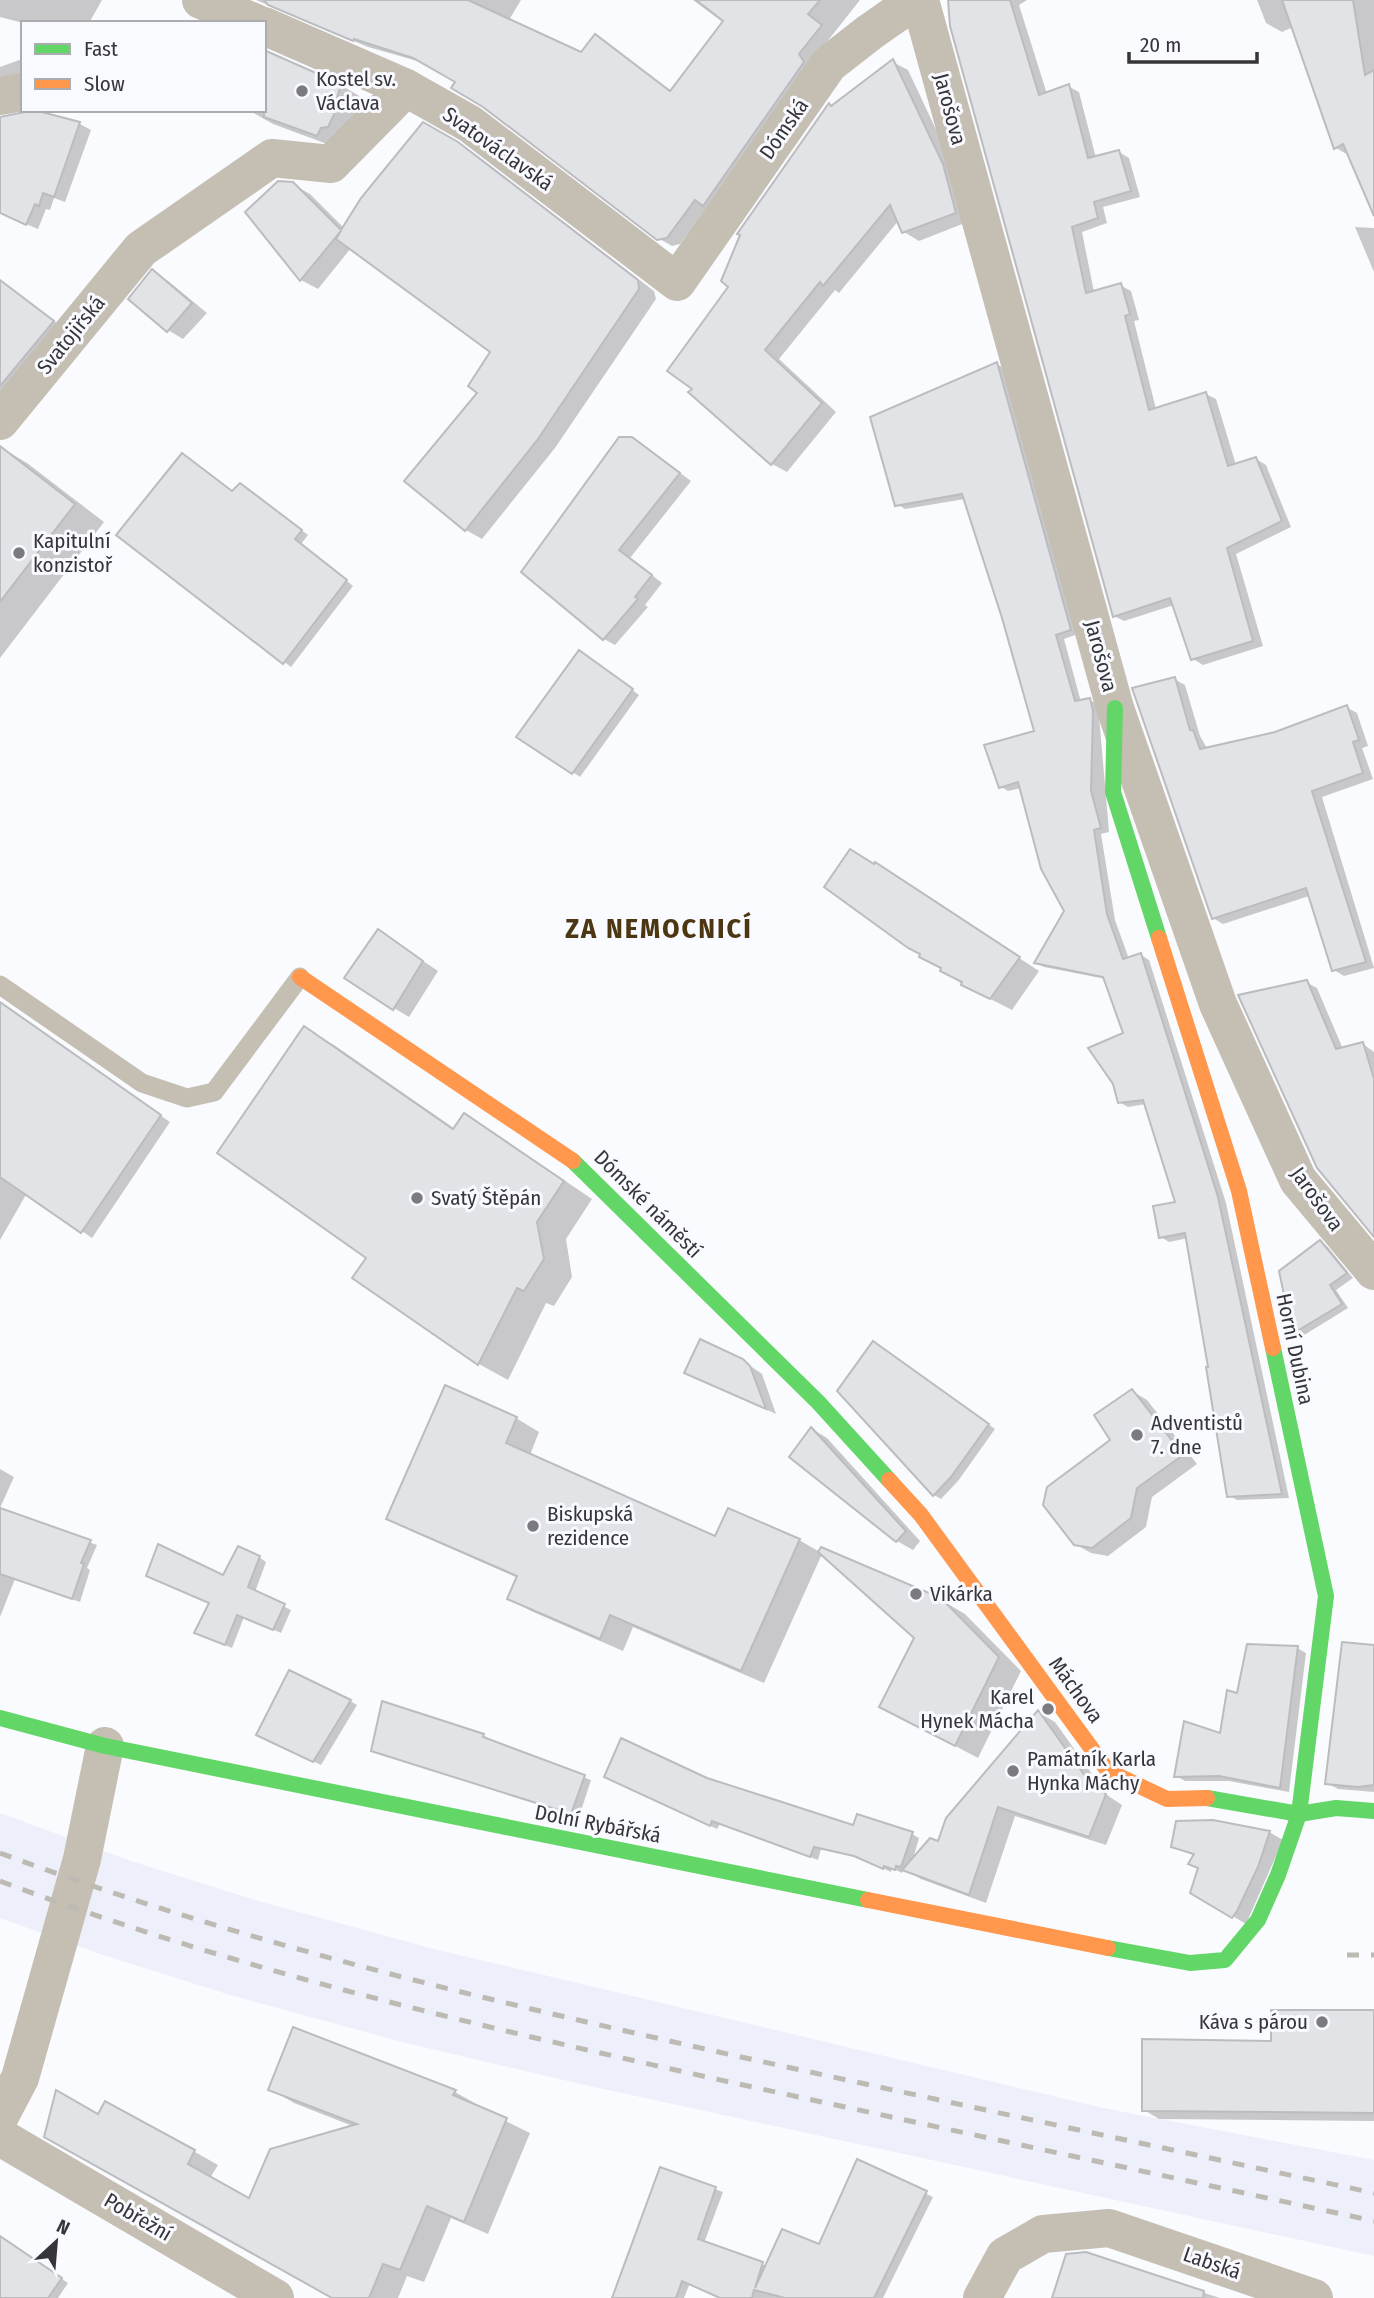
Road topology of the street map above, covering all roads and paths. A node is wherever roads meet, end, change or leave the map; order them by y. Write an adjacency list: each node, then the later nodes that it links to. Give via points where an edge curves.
1 (201, 0): 3 (street, Svatováclavská)
2 (918, 0): 8 (street, Dómská, via 829,64); 10 (street, Jarošova)
3 (247, 21)
4 (266, 29): 5 (street, Svatováclavská)
5 (406, 88): 8 (street, Svatováclavská, via 470,124); 9 (street, Svatojiřská, via 331,163 272,158 141,249)
6 (21, 92): 7 (street)
7 (0, 96)
8 (677, 282)
9 (0, 421)
10 (1115, 708): 13 (street, Jarošova, via 1218,1004 1298,1180); 18 (street, Horní Dubina, via 1114,792 1239,1191 1326,1595)
11 (300, 977): 12 (lane, via 214,1092 187,1098 142,1083); 14 (street, Dómské náměstí, via 578,1164 818,1402)
12 (0, 985)
13 (1374, 1271)
14 (920, 1515): 18 (street, Máchova, via 1108,1771 1167,1799 1214,1798)
15 (0, 1718): 16 (street, Dolní Rybářská)
16 (105, 1746): 19 (street, Dolní Rybářská); 20 (street, via 82,1859 20,2078)
17 (1374, 1811): 18 (street, Máchova, via 1336,1808)
18 (1299, 1814): 19 (street, Horní Dubina, via 1258,1920 1226,1960)
19 (1190, 1963)
20 (0, 2116)
21 (0, 2137): 22 (street, Pobřežní)
22 (275, 2298)
23 (982, 2298): 24 (street, Labská, via 1005,2256 1043,2234 1109,2228)
24 (1314, 2298)

